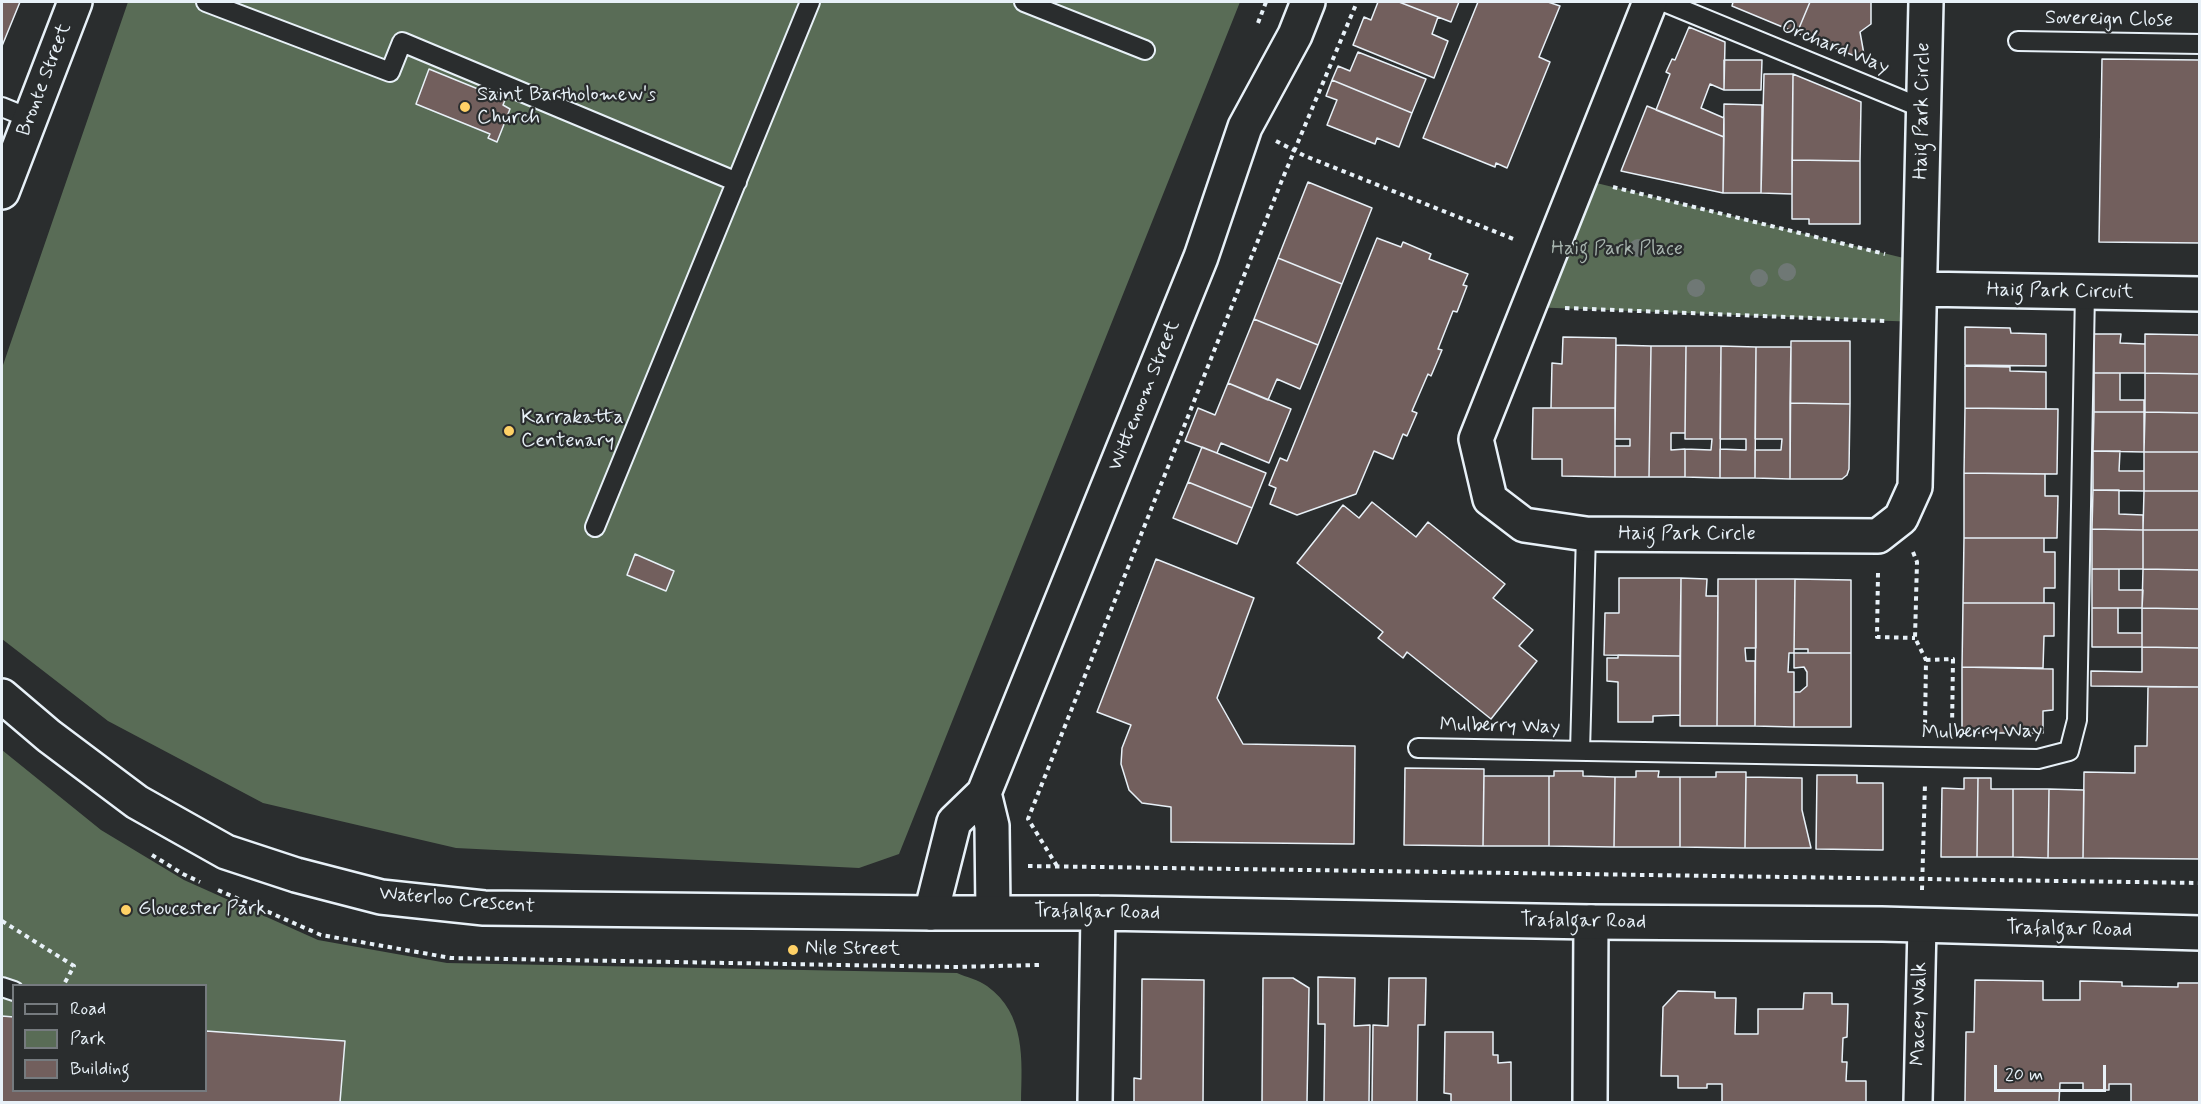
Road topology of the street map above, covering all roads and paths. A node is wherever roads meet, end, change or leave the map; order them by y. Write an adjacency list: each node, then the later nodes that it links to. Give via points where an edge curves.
1 (75, 2): 14 (street, Bronte Street)
2 (206, 2): 18 (lane, via 390,72 402,42)
3 (810, 2): 18 (lane)
4 (1024, 2): 12 (lane)
5 (1308, 2): 38 (street, Wittenoom Street, via 1295,35 1245,127 1201,257)
6 (1357, 2): 16 (path)
7 (1650, 2): 17 (street, Haig Park Circle)
8 (1664, 2): 13 (lane, Orchard Way)
9 (1926, 2): 13 (street, Haig Park Circle)
10 (2018, 41): 11 (lane, Sovereign Close)
11 (2199, 44)
12 (1145, 50)
13 (1922, 108): 22 (street, Haig Park Circle)
14 (15, 113): 19 (street, Bronte Street)
15 (1270, 138): 16 (path)
16 (1294, 151): 20 (path); 40 (path, via 1028,819)
17 (1580, 179): 21 (path); 25 (street, Haig Park Circle)
18 (737, 182): 27 (lane)
19 (2, 192)
20 (1497, 234)
21 (1880, 253)
22 (1920, 289): 23 (street, Haig Park Circuit); 29 (street, Haig Park Circle, via 1915,487 1901,518)
23 (2085, 292): 24 (street, Haig Park Circuit); 37 (lane, Mulberry Way, via 2077,720 2069,751 2038,759)
24 (2199, 294)
25 (1529, 307): 26 (path); 28 (street, Haig Park Circle, via 1476,439 1490,499 1524,525)
26 (1887, 321)
27 (595, 527)
28 (1586, 534): 29 (street, Haig Park Circle); 35 (lane, Mulberry Way)
29 (1878, 536): 31 (path, via 1877,637)
30 (1917, 562): 31 (path)
31 (1915, 638): 32 (path)
32 (1926, 660): 36 (path); 37 (path, via 1953,659)
33 (2, 696): 44 (street, Waterloo Crescent, via 48,736 137,802 226,852 351,890 484,908)
34 (1418, 748): 35 (lane, Mulberry Way)
35 (1580, 751): 36 (lane, Mulberry Way)
36 (1925, 757): 37 (lane, Mulberry Way); 41 (path)
37 (1952, 757)
38 (984, 793): 43 (street, via 992,826); 44 (street, Wittenoom Street, via 954,822)
39 (1021, 866): 40 (path)
40 (1057, 866): 41 (path)
41 (1922, 879): 42 (path); 48 (path)
42 (2199, 883)
43 (980, 912): 44 (street, Waterloo Crescent); 45 (street, Trafalgar Road)
44 (930, 913)
45 (1098, 913): 47 (street, Trafalgar Road); 51 (street)
46 (2, 921): 50 (path, via 74,966)
47 (1591, 922): 48 (street, Trafalgar Road); 52 (street)
48 (1922, 926): 49 (street, Trafalgar Road); 53 (street, Macey Walk)
49 (2199, 933)
50 (64, 984)
51 (1095, 1102)
52 (1590, 1102)
53 (1917, 1102)

